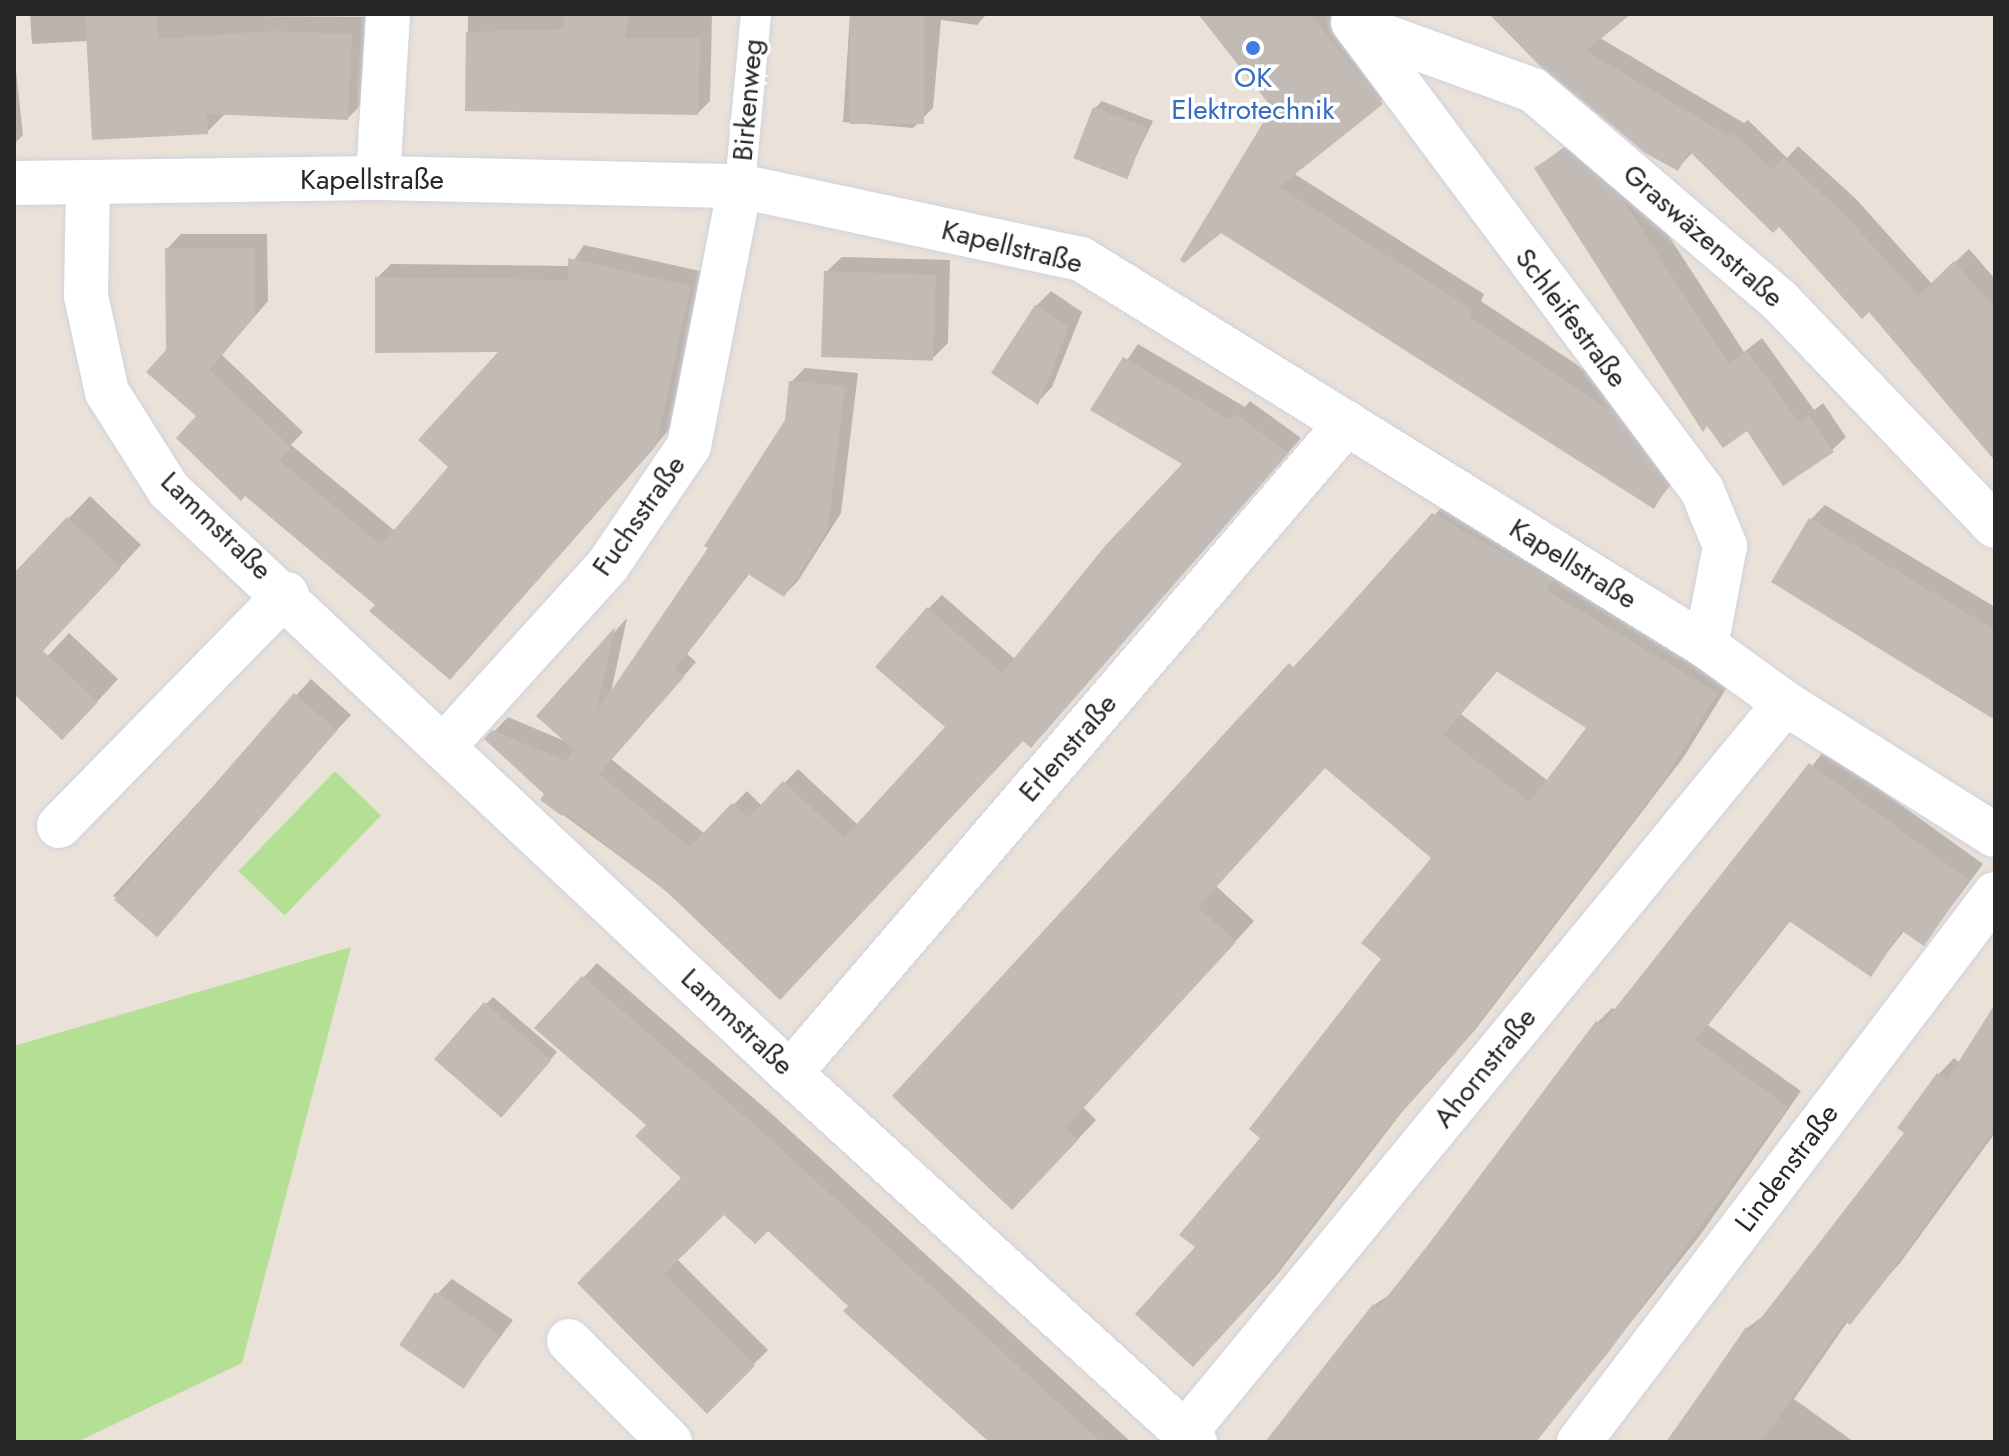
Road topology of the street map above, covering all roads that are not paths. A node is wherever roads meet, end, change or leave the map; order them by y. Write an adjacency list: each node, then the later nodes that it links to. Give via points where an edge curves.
1 (388, 14): 4 (street)
2 (756, 14): 7 (lane, Birkenweg)
3 (1351, 20): 9 (street, Graswäzenstraße, via 1533,90 1780,301); 11 (street, Schleifestraße, via 1702,490 1725,546)
4 (378, 178): 5 (street, Kapellstraße); 7 (street, Kapellstraße)
5 (88, 182): 6 (street, Kapellstraße); 10 (street, Lammstraße, via 86,296 107,392 169,490)
6 (14, 183)
7 (740, 186): 8 (street, Kapellstraße, via 1081,259); 13 (street, Fuchsstraße, via 689,446 608,565)
8 (1347, 423): 11 (street, Kapellstraße); 17 (street, Erlenstraße)
9 (1995, 526)
10 (286, 594): 13 (street, Lammstraße); 14 (street, Lammstraße)
11 (1706, 646): 12 (street, Kapellstraße)
12 (1785, 703): 15 (street, Kapellstraße); 19 (street, Ahornstraße)
13 (444, 746): 17 (street, Lammstraße)
14 (59, 826)
15 (1995, 835)
16 (1995, 894): 21 (street, Lindenstraße)
17 (790, 1073): 19 (street, Lammstraße)
18 (569, 1341): 20 (street)
19 (1190, 1438)
20 (670, 1442)
21 (1579, 1442)

